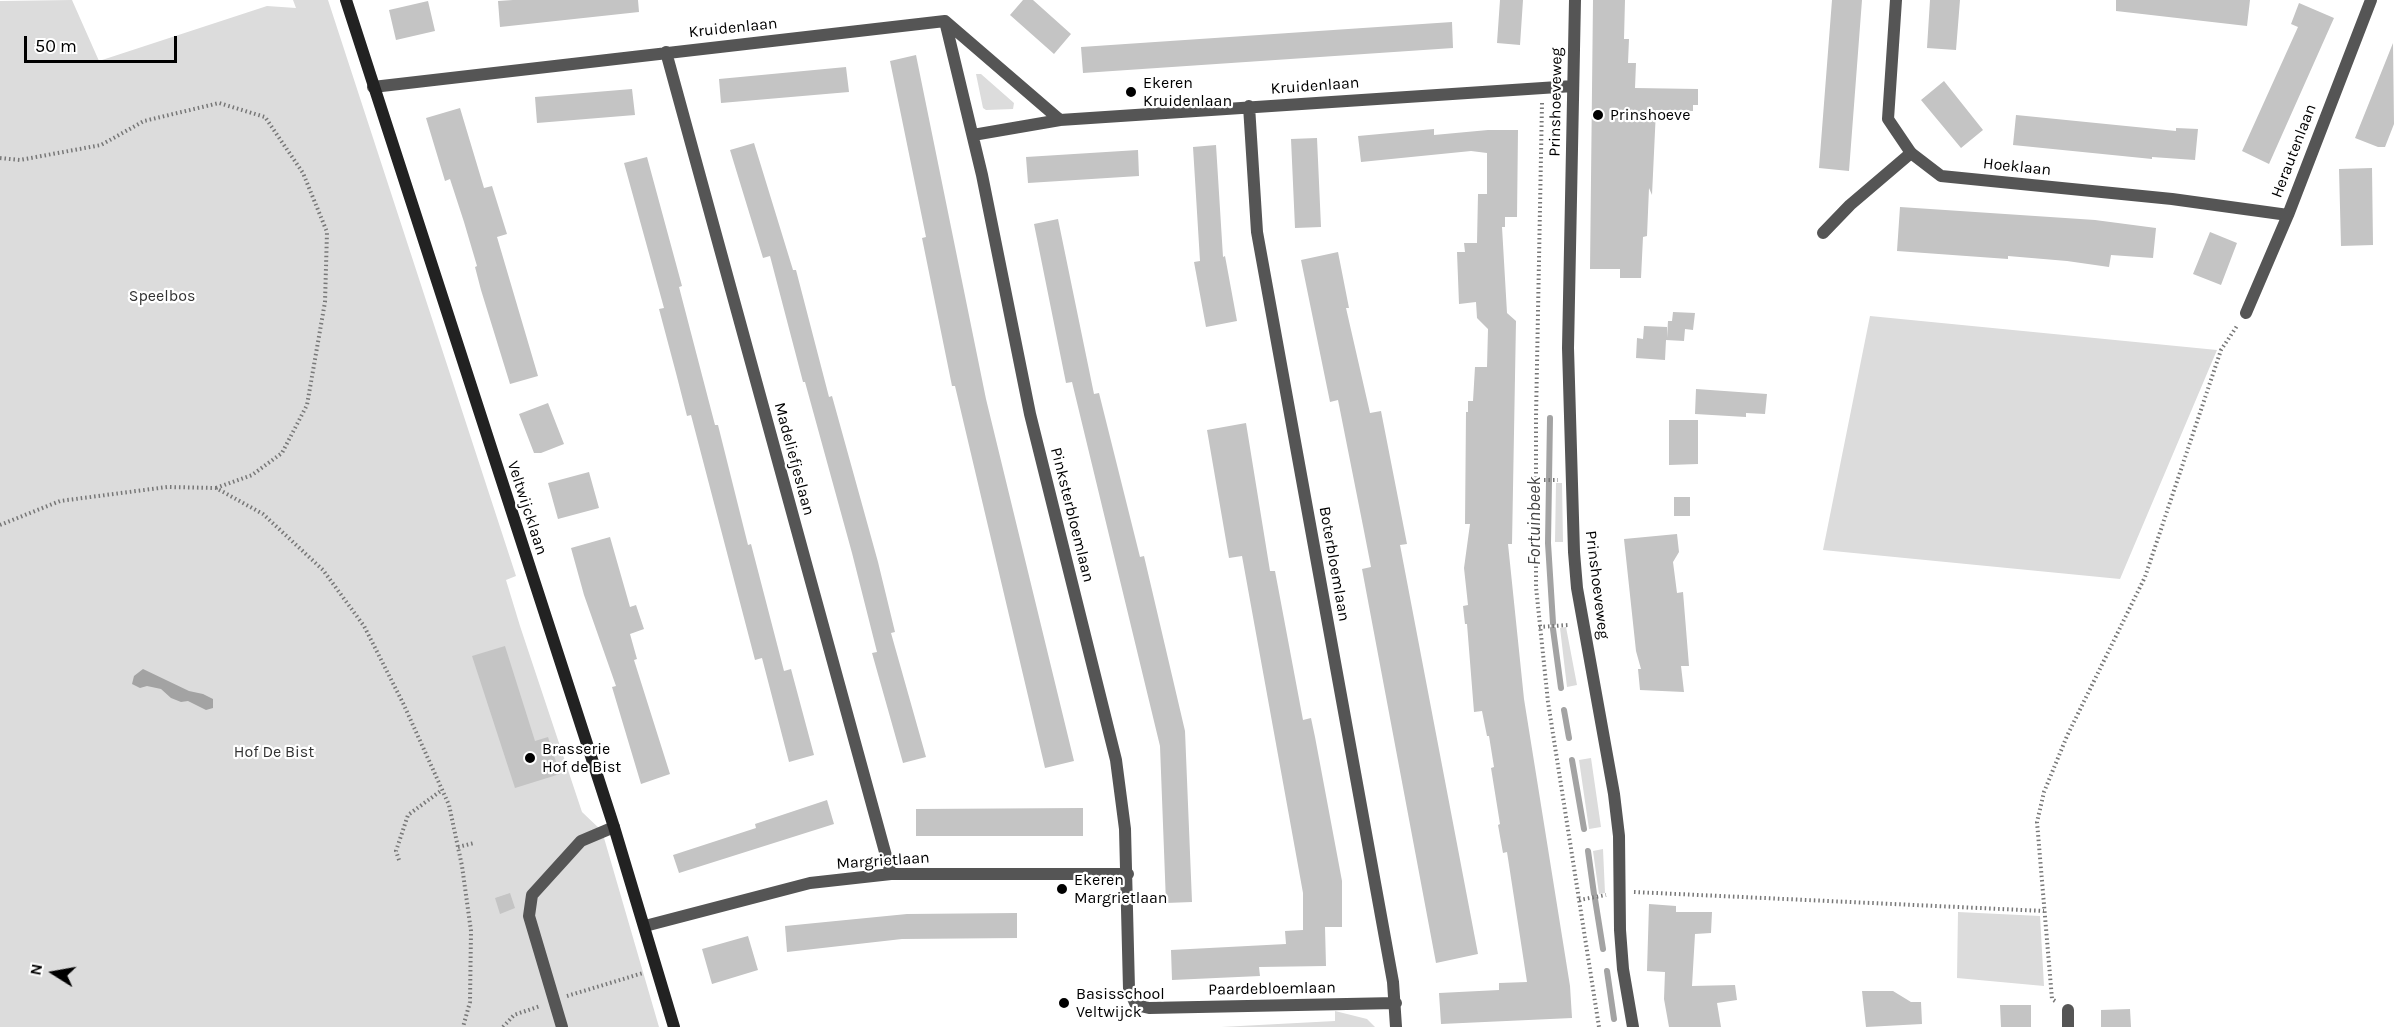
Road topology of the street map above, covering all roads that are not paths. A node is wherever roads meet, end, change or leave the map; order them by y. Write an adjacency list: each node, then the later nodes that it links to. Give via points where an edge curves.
1 (346, 0): 8 (street, Veltwijcklaan)
2 (1575, 0): 7 (street, Prinshoeveweg)
3 (1896, 0): 12 (street, Hoeklaan, via 1888,119)
4 (2368, 1): 13 (street, Herautenlaan)
5 (945, 21): 6 (street, Kruidenlaan); 10 (street); 11 (street, Pinksterbloemlaan)
6 (666, 52): 8 (street, Kruidenlaan); 17 (street, Madeliefjeslaan)
7 (1573, 86): 9 (street, Kruidenlaan); 26 (street, Prinshoeveweg, via 1568,348 1574,552 1614,794 1623,969)
8 (373, 87): 16 (street, Veltwijcklaan)
9 (1249, 106): 10 (street, Kruidenlaan); 20 (street, Boterbloemlaan, via 1257,232)
10 (1060, 120): 11 (street, Kruidenlaan)
11 (973, 135): 18 (street, Pinksterbloemlaan, via 1030,414 1116,760)
12 (1911, 153): 13 (street, Hoeklaan, via 1941,176); 14 (street)
13 (2288, 215): 15 (street, Herautenlaan)
14 (1823, 233)
15 (2247, 313)
16 (614, 827): 19 (street, Veltwijcklaan); 23 (street, via 581,841 532,895 529,916)
17 (891, 874): 18 (street, Margrietlaan); 19 (street, Margrietlaan, via 810,883)
18 (1128, 874): 21 (street, Pinksterbloemlaan, via 1129,989 1136,1005)
19 (645, 926): 24 (street, Veltwijcklaan)
20 (1396, 1003): 21 (street, Paardebloemlaan); 25 (street, Boterbloemlaan)
21 (1149, 1008)
22 (2068, 1010): 27 (street)
23 (562, 1027)
24 (674, 1027)
25 (1396, 1027)
26 (1633, 1027)
27 (2068, 1027)

